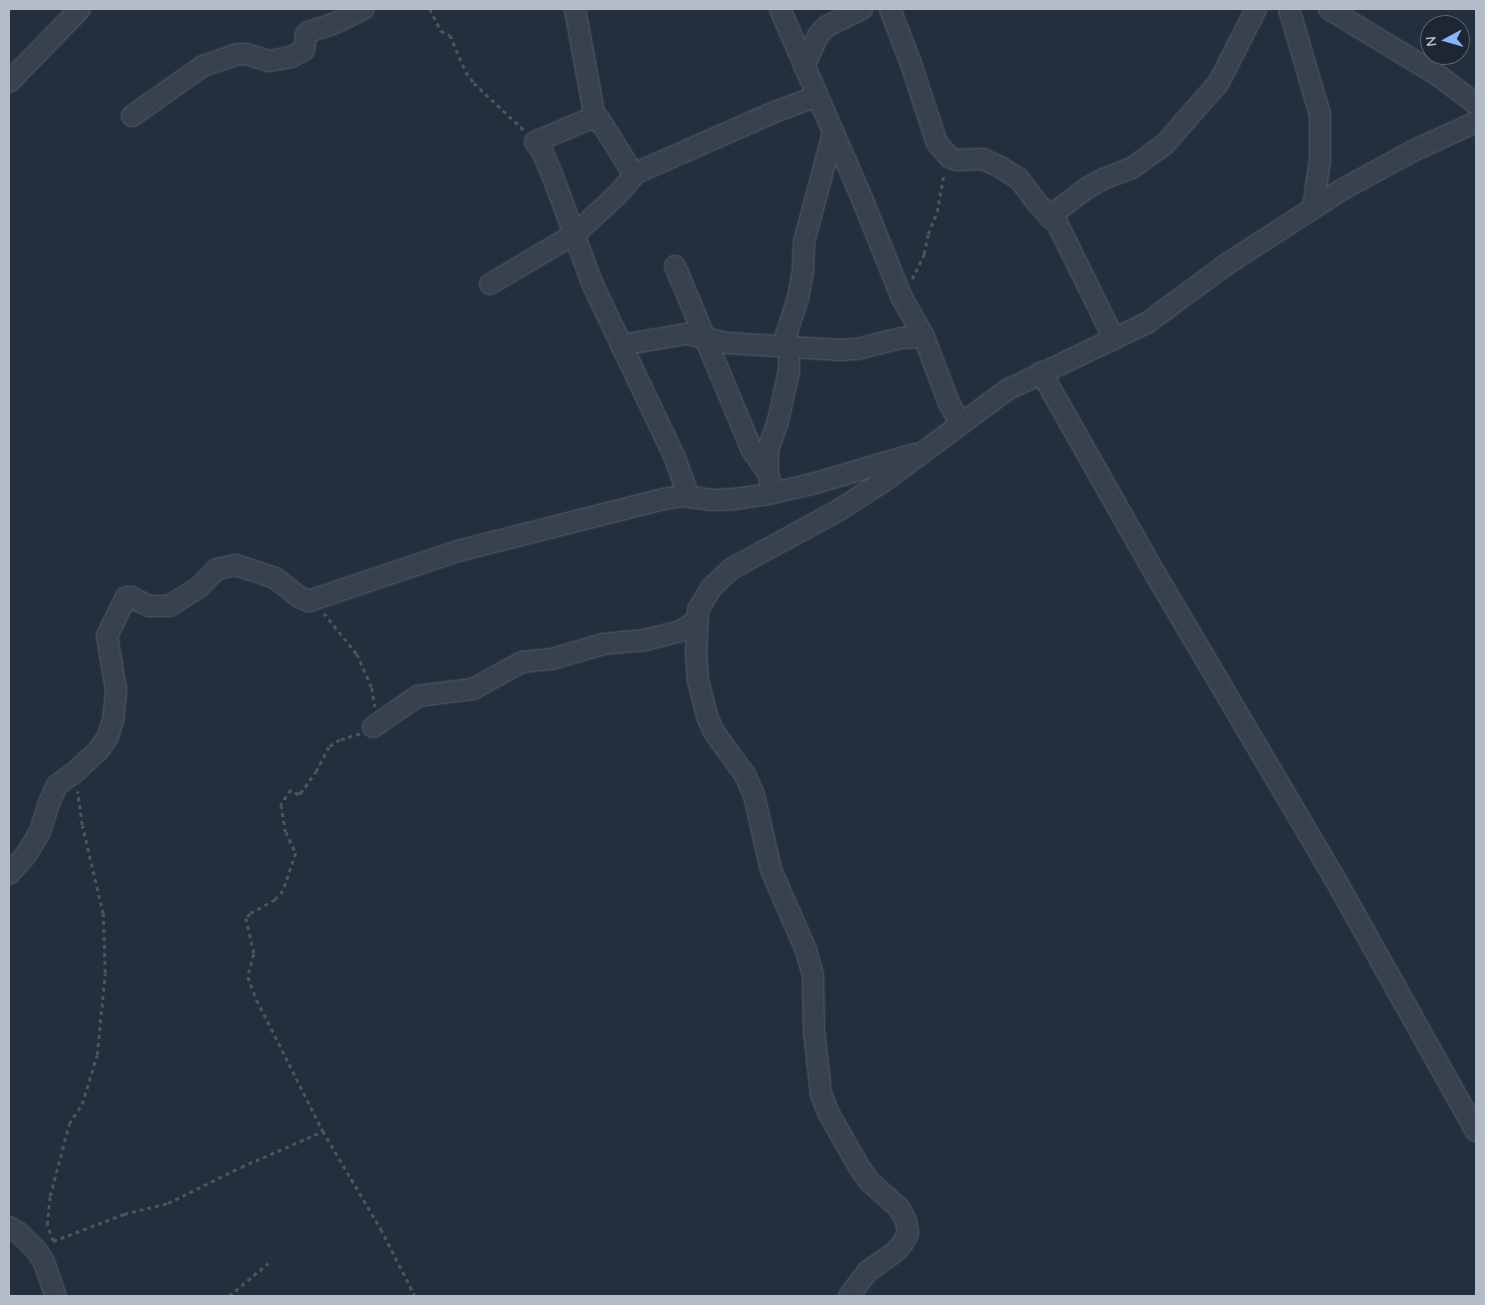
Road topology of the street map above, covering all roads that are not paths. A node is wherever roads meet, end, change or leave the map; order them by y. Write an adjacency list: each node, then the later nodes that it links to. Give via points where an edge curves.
1 (80, 9): 11 (street)
2 (364, 9): 14 (street, via 308,32 304,50 291,57 269,61 237,54 203,66)
3 (575, 9): 15 (street)
4 (780, 9): 10 (street)
5 (862, 9): 10 (street, via 826,26)
6 (890, 9): 20 (street, via 932,134 949,157 957,160 983,159 1000,167 1019,179)
7 (1256, 9): 20 (street, via 1219,82 1165,144 1132,168 1087,188)
8 (1289, 9): 19 (street, via 1320,114 1320,160)
9 (1329, 9): 13 (street, via 1439,76)
10 (804, 66): 12 (street)
11 (9, 82)
12 (817, 96): 17 (street); 18 (street, via 764,116)
13 (1476, 104)
14 (132, 116)
15 (595, 118): 18 (street, via 604,124); 21 (street, via 535,142 545,158)
16 (1476, 122): 19 (street, via 1368,173)
17 (833, 133): 24 (street, via 902,298); 28 (street, via 804,242 798,299 786,335)
18 (634, 175): 21 (street)
19 (1313, 208): 26 (street, via 1227,264 1168,309)
20 (1049, 217): 26 (street, via 1058,225)
21 (575, 234): 23 (street); 27 (street, via 592,283)
22 (674, 266): 25 (street)
23 (490, 284)
24 (924, 337): 28 (street, via 901,338 857,349); 30 (street)
25 (704, 338): 27 (street, via 687,334); 28 (street); 32 (street, via 752,450)
26 (1114, 339): 29 (street)
27 (621, 345): 34 (street, via 675,458)
28 (789, 348): 32 (street, via 789,371 768,449)
29 (1041, 372): 30 (street, via 1007,390); 38 (street, via 1334,877)
30 (960, 423): 31 (street)
31 (923, 452): 33 (street); 35 (street, via 839,510 731,569 712,587 698,610)
32 (768, 473): 33 (street)
33 (773, 493): 34 (street, via 734,499)
34 (689, 497): 37 (street, via 664,499 458,551 310,601 299,597 275,578 236,565 217,569 199,587 169,606 149,606 131,596 126,597 107,636 116,690 108,736 99,750 57,785 40,832)
35 (697, 621): 36 (street, via 680,631 645,640 603,644 552,659 522,662 473,689 418,696); 41 (street, via 696,663 706,716 754,795 771,870 811,966 816,1060 822,1094 829,1114 858,1165 869,1181 900,1209 906,1221 908,1233 903,1243 896,1252 868,1271)
36 (374, 727)
37 (9, 874)
38 (1476, 1131)
39 (9, 1227): 40 (street, via 45,1246 44,1262)
40 (56, 1296)
41 (849, 1296)

